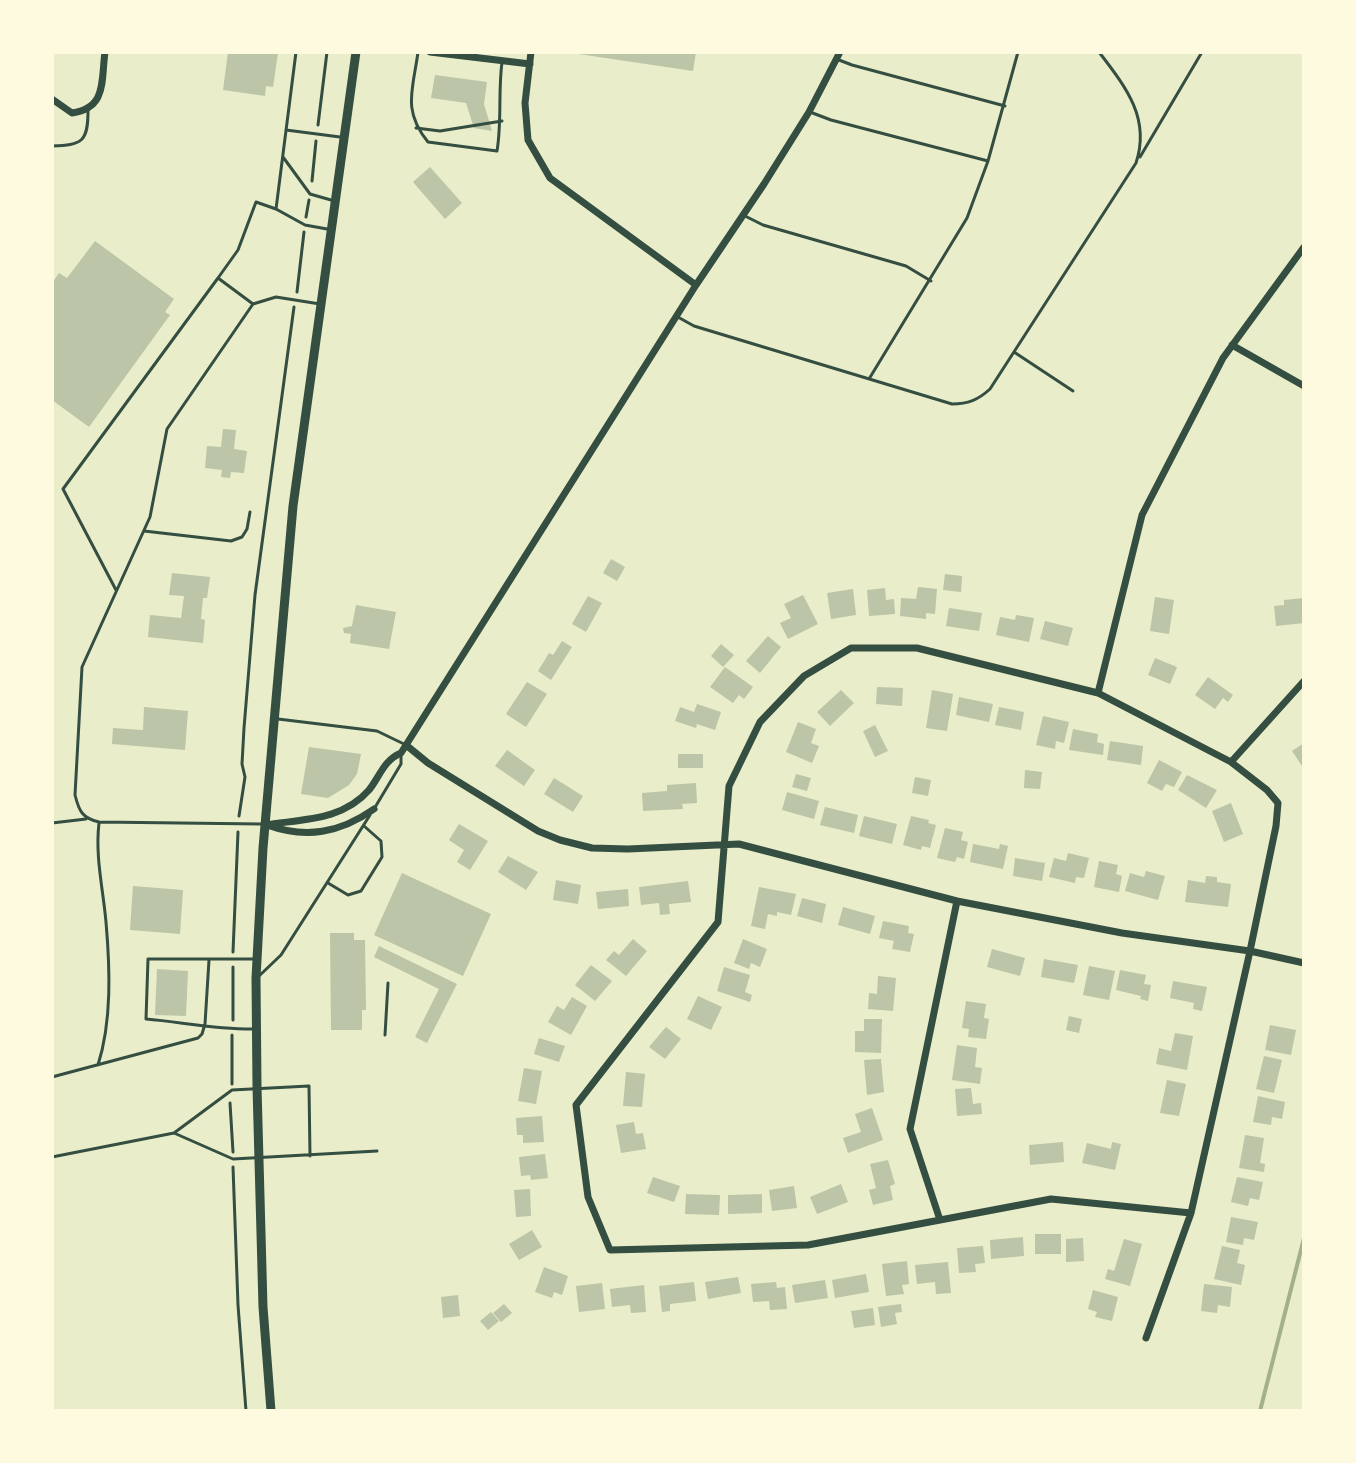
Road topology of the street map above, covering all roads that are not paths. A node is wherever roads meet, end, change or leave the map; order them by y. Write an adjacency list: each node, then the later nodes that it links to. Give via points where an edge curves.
1 (105, 52): 15 (street, via 99,100)
2 (296, 52): 19 (lane)
3 (356, 52): 20 (main road)
4 (418, 52): 18 (lane, via 410,110)
5 (430, 52): 11 (street)
6 (531, 52): 12 (street)
7 (1018, 52): 14 (lane)
8 (1099, 52): 24 (lane, via 1136,108 1141,138)
9 (1202, 52): 24 (lane)
10 (839, 56): 14 (lane, via 852,65); 16 (street)
11 (503, 61): 12 (street); 17 (lane, via 498,97)
12 (530, 64): 32 (street, via 528,140 550,178)
13 (52, 99): 15 (street, via 72,113)
14 (1005, 106): 23 (lane)
15 (88, 111): 21 (lane, via 83,140)
16 (809, 112): 23 (lane); 27 (street)
17 (502, 121): 18 (lane, via 440,131); 18 (lane, via 497,151 428,142)
18 (416, 128)
19 (286, 130): 20 (lane); 22 (lane)
20 (344, 138): 25 (main road)
21 (52, 146)
22 (283, 156): 25 (lane, via 310,194); 26 (lane)
23 (988, 161): 31 (lane, via 967,218)
24 (1136, 163): 37 (lane)
25 (335, 201): 28 (main road)
26 (276, 209): 28 (lane, via 305,225); 30 (lane, via 256,202 238,250)
27 (743, 215): 31 (lane, via 906,266); 32 (street)
28 (331, 230): 34 (main road)
29 (1304, 247): 36 (street)
30 (218, 278): 33 (lane); 43 (lane, via 63,489)
31 (931, 281): 38 (lane)
32 (696, 285): 35 (street)
33 (253, 304): 34 (lane, via 276,297); 42 (lane, via 167,429)
34 (320, 304): 46 (main road, via 293,506)
35 (676, 316): 38 (lane); 47 (street)
36 (1232, 345): 39 (street); 45 (street, via 1142,515)
37 (1014, 352): 38 (lane, via 981,398 962,404); 40 (lane)
38 (869, 379)
39 (1304, 386)
40 (1073, 391)
41 (250, 512): 42 (lane, via 242,537 231,541)
42 (144, 531): 43 (lane)
43 (116, 591): 51 (lane, via 82,667 75,795)
44 (1304, 681): 49 (street)
45 (1098, 693): 49 (street); 56 (street, via 917,648 851,648 804,676 760,722 729,786)
46 (274, 719): 47 (lane, via 377,731); 54 (main road)
47 (406, 745): 48 (street); 56 (street, via 560,840 628,849)
48 (401, 753): 50 (lane, via 401,764); 54 (street, via 391,757 368,791 332,815)
49 (1231, 762): 59 (street, via 1278,803)
50 (374, 809): 54 (street, via 359,820 311,834); 55 (lane)
51 (86, 819): 52 (lane); 53 (lane)
52 (99, 822): 54 (lane); 68 (lane, via 96,848 108,961)
53 (52, 823)
54 (265, 825): 60 (main road)
55 (364, 826): 57 (lane); 57 (lane, via 383,848 361,891 348,895)
56 (722, 844): 58 (street, via 739,844); 77 (street, via 718,922 576,1105 588,1197 610,1250 808,1245)
57 (327, 883): 63 (lane, via 281,955)
58 (957, 901): 59 (street); 77 (street, via 910,1129)
59 (1250, 951): 62 (street); 76 (street)
60 (257, 959): 61 (lane); 63 (main road)
61 (209, 960): 65 (lane); 65 (lane, via 148,959 146,1019)
62 (1304, 963)
63 (256, 978): 66 (main road)
64 (388, 983): 67 (lane)
65 (205, 1024): 66 (lane); 68 (lane, via 198,1038)
66 (256, 1029): 70 (main road)
67 (385, 1035)
68 (98, 1065): 69 (lane)
69 (52, 1077)
70 (257, 1087): 71 (lane, via 232,1090); 73 (lane, via 309,1086); 75 (main road)
71 (174, 1133): 74 (lane); 75 (lane, via 233,1159)
72 (377, 1151): 73 (lane)
73 (310, 1156): 75 (lane)
74 (52, 1157)
75 (261, 1159): 79 (main road)
76 (1191, 1213): 77 (street, via 1051,1199); 78 (street)
77 (940, 1220)
78 (1146, 1338)
79 (271, 1411)

